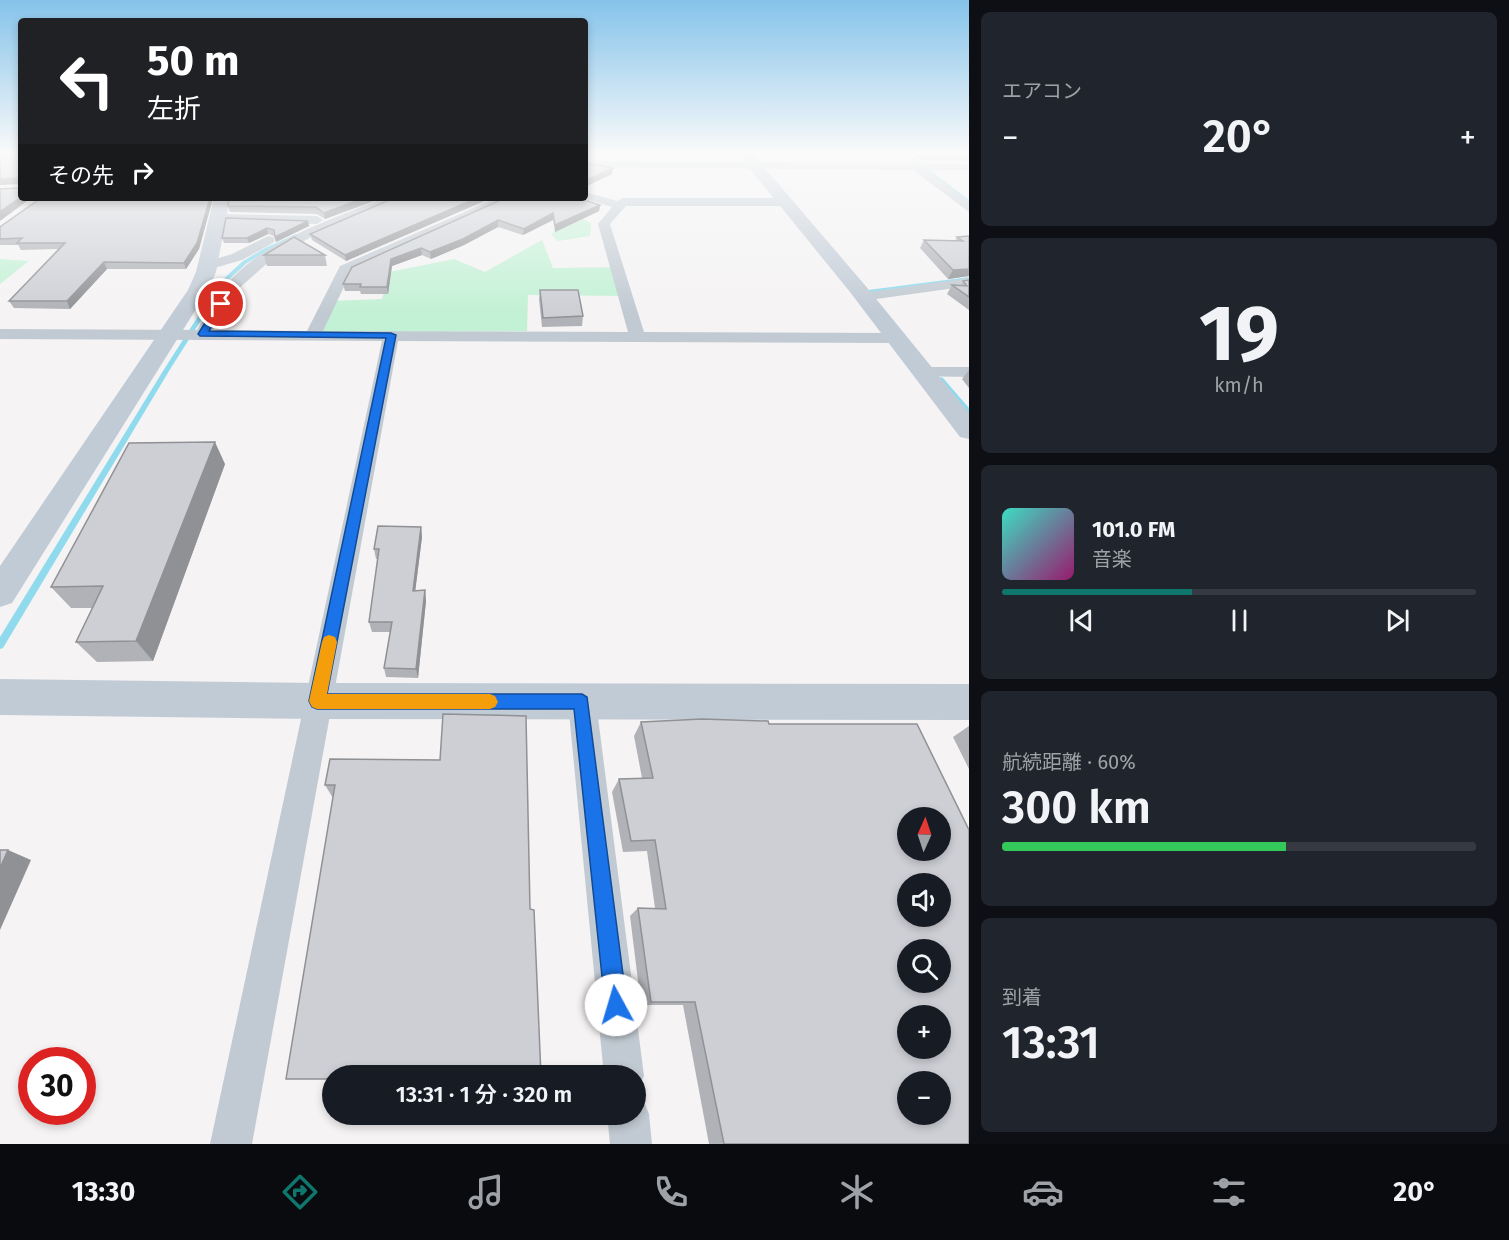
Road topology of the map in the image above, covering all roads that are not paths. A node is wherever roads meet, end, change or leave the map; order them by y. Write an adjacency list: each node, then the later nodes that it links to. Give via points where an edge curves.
1 (352, 206): 7 (street)
2 (379, 206): 13 (street, via 303,243 270,254 249,269 230,288)
3 (486, 206): 14 (street, via 340,266)
4 (620, 206): 16 (street, via 604,224)
5 (787, 206): 10 (street)
6 (219, 208): 7 (street); 8 (street)
7 (318, 220): 8 (street, via 237,257)
8 (207, 266): 12 (street, via 198,290)
9 (969, 282): 10 (street)
10 (862, 297): 17 (street)
11 (0, 334): 12 (street)
12 (169, 334): 13 (street); 21 (street)
13 (203, 334): 14 (street)
14 (313, 334): 15 (street)
15 (391, 335): 16 (street); 23 (street)
16 (637, 336): 17 (street)
17 (894, 338): 18 (street)
18 (921, 372): 19 (street); 20 (street)
19 (969, 372)
20 (969, 431)
21 (0, 593)
22 (0, 697): 23 (street)
23 (317, 701): 24 (street); 28 (street)
24 (582, 702): 25 (street, via 911,717); 26 (street)
25 (969, 702)
26 (623, 1065)
27 (629, 1125): 29 (street)
28 (231, 1144)
29 (631, 1144)

